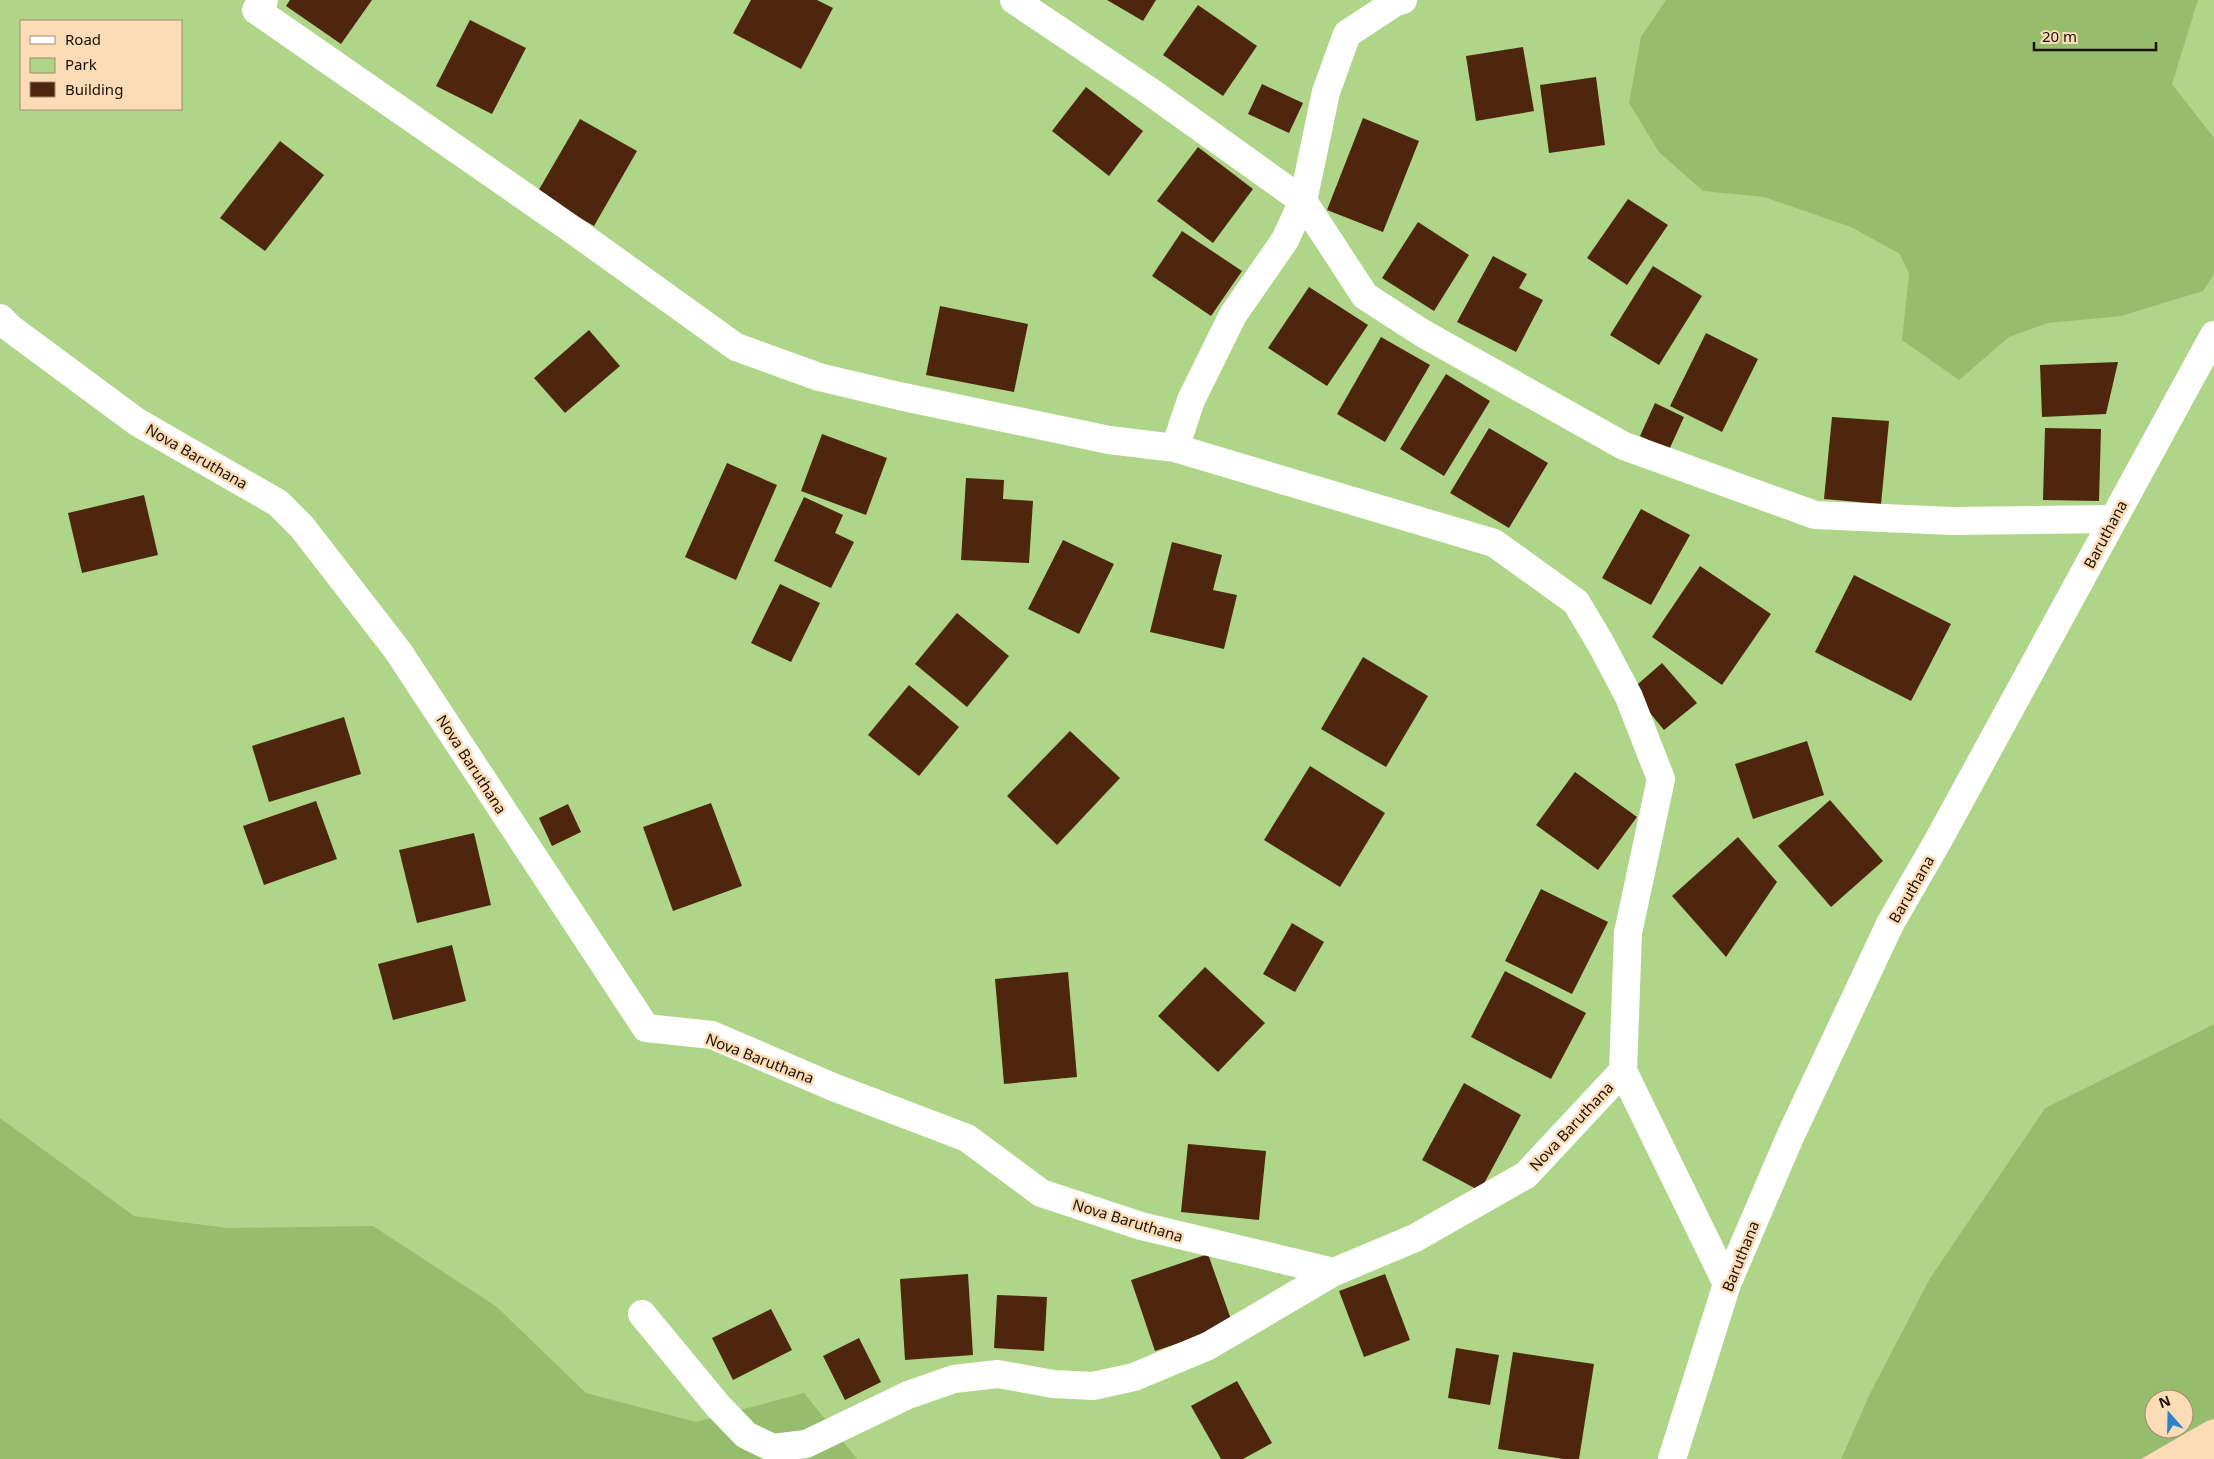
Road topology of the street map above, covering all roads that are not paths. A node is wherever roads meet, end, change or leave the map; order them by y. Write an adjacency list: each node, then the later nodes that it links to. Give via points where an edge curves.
1 (264, 0): 7 (street, via 256,10 736,347 819,377 890,394 1109,440)
2 (1014, 0): 4 (street, via 1148,90)
3 (1403, 0): 4 (street, via 1347,34 1326,92)
4 (1303, 201): 7 (street, via 1285,240 1233,316 1191,400); 8 (street, via 1365,296 1424,334 1624,446 1814,516 1952,521)
5 (0, 318): 10 (street, Nova Baruthana, via 137,422 278,503 302,527 398,652 646,1028 712,1035 833,1087 967,1138 1041,1193 1141,1226)
6 (2211, 340): 8 (street, Baruthana)
7 (1175, 448): 9 (street, via 1494,543 1576,602 1629,697 1661,779 1628,933)
8 (2113, 519): 11 (street, Baruthana, via 1890,924 1790,1137)
9 (1623, 1071): 10 (street, Nova Baruthana, via 1526,1175 1415,1238); 11 (street)
10 (1334, 1272): 12 (street, via 1208,1346 1134,1377 1094,1386 1052,1384 998,1374 954,1378 869,1412 806,1444 773,1448 746,1435)
11 (1727, 1284): 13 (street, Baruthana)
12 (642, 1314)
13 (1672, 1459)

